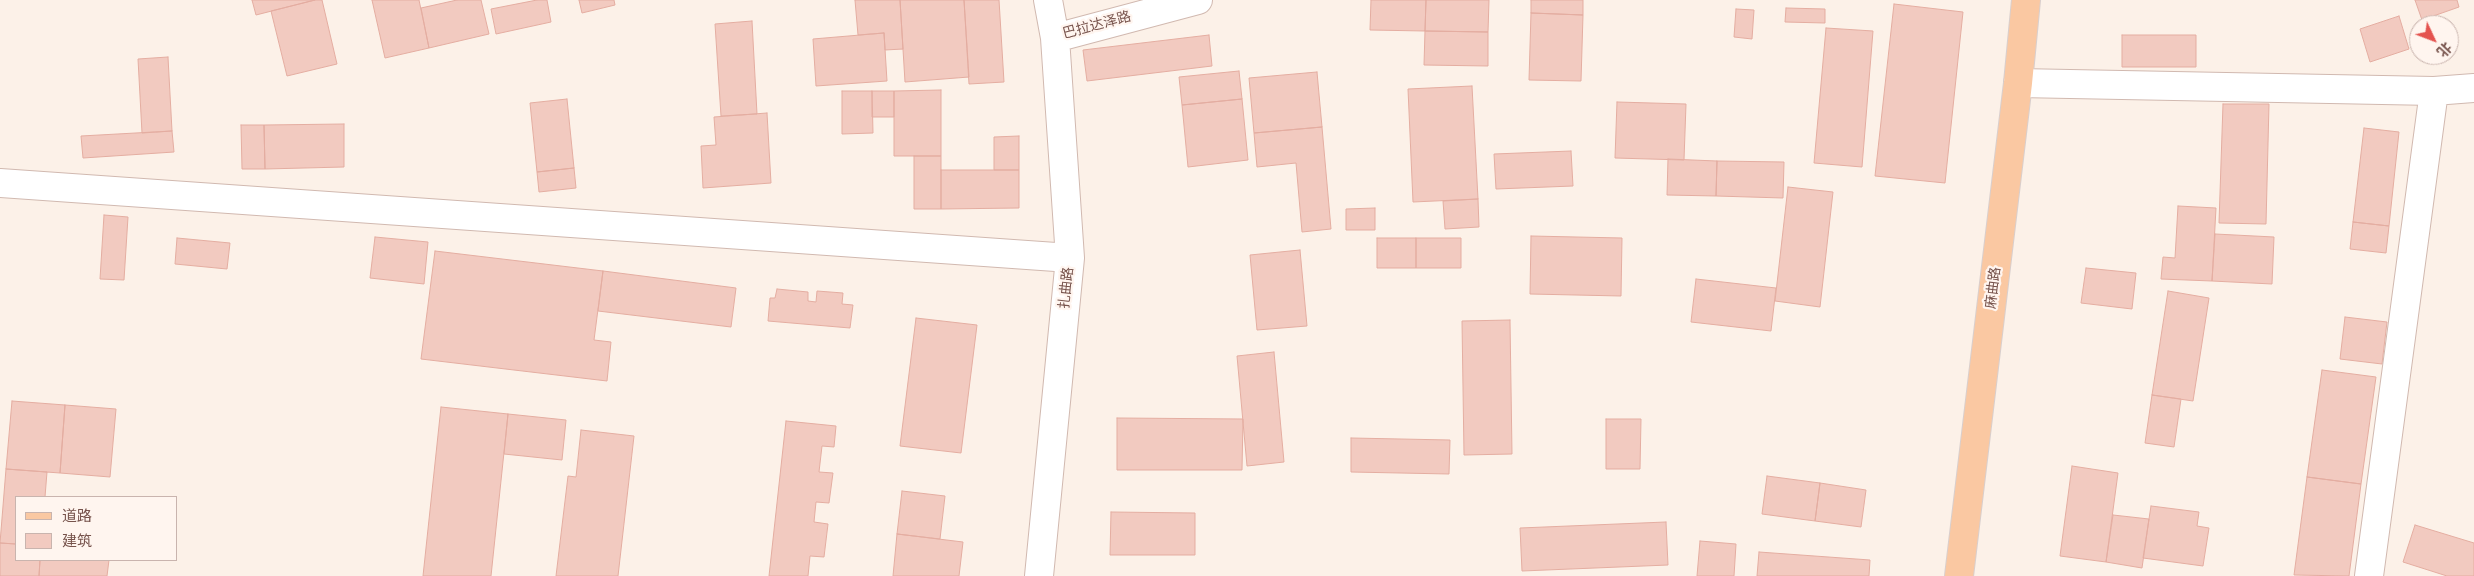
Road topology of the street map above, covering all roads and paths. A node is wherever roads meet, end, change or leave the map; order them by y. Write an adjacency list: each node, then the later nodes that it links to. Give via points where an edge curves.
1 (1048, 0): 4 (street, 扎曲路)
2 (1198, 0): 4 (street, 巴拉达泽路)
3 (2026, 0): 5 (main road, 麻曲路)
4 (1055, 38): 9 (street, 扎曲路)
5 (2018, 83): 7 (street); 11 (main road, 麻曲路)
6 (2474, 88): 7 (street)
7 (2434, 92): 12 (street)
8 (0, 183): 9 (street)
9 (1070, 258): 10 (street, 扎曲路)
10 (1039, 576)
11 (1959, 576)
12 (2369, 576)

